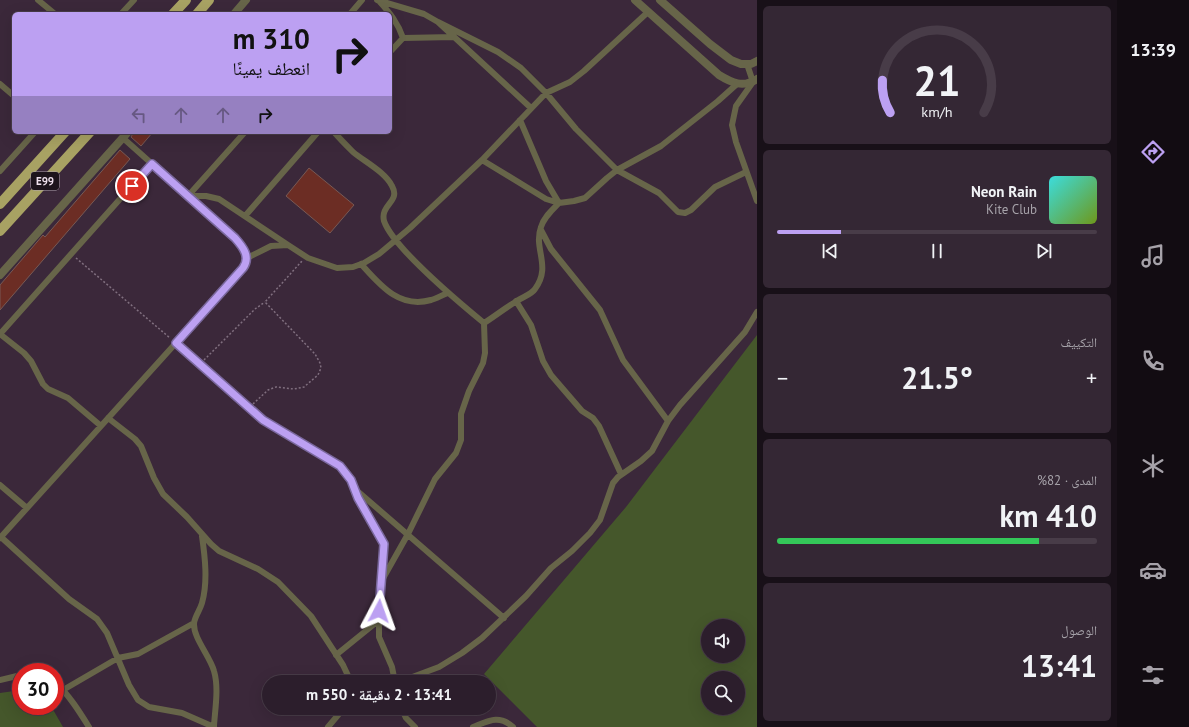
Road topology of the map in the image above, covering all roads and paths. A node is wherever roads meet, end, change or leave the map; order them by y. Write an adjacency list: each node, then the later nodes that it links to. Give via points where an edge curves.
1 (38, 0): 10 (street)
2 (134, 0): 11 (street)
3 (186, 0): 12 (highway)
4 (209, 0): 13 (highway)
5 (246, 0): 14 (street)
6 (362, 0): 15 (street)
7 (377, 0): 16 (street); 19 (street, via 424,14)
8 (634, 0): 17 (street)
9 (660, 0): 24 (street, via 722,54 740,64)
10 (52, 12)
11 (123, 12)
12 (175, 12)
13 (199, 12)
14 (236, 12)
15 (352, 12)
16 (390, 12)
17 (648, 12): 27 (street, via 719,75); 28 (street, via 584,71 570,82)
18 (392, 15): 21 (street)
19 (438, 22): 20 (street); 28 (street, via 498,52 521,68)
20 (454, 37): 21 (street); 30 (street)
21 (403, 38): 22 (street)
22 (392, 50)
23 (757, 61): 24 (street)
24 (747, 64): 25 (street)
25 (756, 83): 27 (street); 43 (street, via 736,106 732,124)
26 (0, 84): 29 (street)
27 (737, 84): 41 (street, via 661,146)
28 (546, 93): 30 (street); 41 (street, via 576,130)
29 (12, 94)
30 (531, 108): 31 (street)
31 (520, 120): 39 (street); 46 (street, via 546,181)
32 (33, 134): 42 (street)
33 (63, 134): 47 (highway, E99)
34 (88, 134): 50 (highway, E99)
35 (243, 134): 44 (street)
36 (316, 134): 48 (street)
37 (336, 134): 51 (street, via 392,184 394,199 384,209 384,219)
38 (126, 135): 40 (street); 57 (street)
39 (482, 160): 46 (street, via 546,199); 51 (street)
40 (152, 164): 44 (street); 53 (street)
41 (617, 170): 43 (street, via 659,193 678,212 685,213 715,187); 46 (street, via 585,198)
42 (0, 171)
43 (746, 172): 45 (street)
44 (188, 196): 48 (street, via 219,199); 55 (street, via 235,238)
45 (757, 201)
46 (559, 202): 49 (street)
47 (0, 204)
48 (245, 216): 52 (street)
49 (540, 228): 59 (street, via 539,246 543,264 539,283 533,291); 68 (street, via 551,249 600,310 623,360)
50 (0, 231)
51 (396, 240): 56 (street); 58 (street)
52 (288, 245): 54 (street); 55 (street, via 271,246)
53 (71, 254): 63 (street); 64 (path)
54 (306, 257): 56 (street, via 337,268); 60 (path)
55 (247, 258): 64 (street, via 239,273)
56 (361, 264): 58 (street, via 390,294 405,301 431,300)
57 (0, 275)
58 (448, 293): 62 (street)
59 (516, 301): 62 (street); 70 (street, via 531,325 550,375 582,412 593,418 599,426)
60 (264, 302): 65 (path); 66 (path, via 315,354 321,368 304,387 276,387 268,390)
61 (757, 312): 68 (street, via 745,332)
62 (484, 323): 74 (street, via 485,353 461,414 461,440 456,453 435,480)
63 (0, 334): 69 (street, via 24,353 48,389 68,398)
64 (176, 343): 65 (street); 67 (street)
65 (200, 365): 66 (street)
66 (249, 408): 72 (street, via 278,430 340,466)
67 (108, 418): 69 (street); 75 (street, via 141,446 163,494)
68 (668, 421): 70 (street, via 652,451)
69 (101, 426): 73 (street)
70 (621, 474): 78 (street, via 613,483 596,526 551,568)
71 (0, 485): 73 (street)
72 (354, 488): 74 (street); 77 (street, via 384,544)
73 (27, 508): 76 (street)
74 (408, 534): 77 (street); 78 (street)
75 (202, 536): 80 (street, via 204,590 202,604); 81 (street, via 219,551 258,569 278,582 312,616)
76 (0, 538): 82 (street, via 69,599 98,618)
77 (381, 582): 79 (street)
78 (504, 618): 85 (street, via 462,653 439,667)
79 (378, 621): 81 (street); 84 (street, via 379,637)
80 (194, 623): 82 (street, via 138,654); 93 (street, via 197,637 215,672)
81 (336, 655): 83 (street)
82 (118, 658): 88 (street); 93 (street, via 133,693 143,704 182,713)
83 (347, 675)
84 (394, 675)
85 (418, 675)
86 (12, 677): 87 (street)
87 (0, 680)
88 (64, 689)
89 (64, 691): 92 (street)
90 (338, 715): 94 (street)
91 (405, 715): 95 (street)
92 (89, 727)
93 (214, 727)
94 (328, 727)
95 (415, 727)
96 (473, 727): 97 (street, via 496,719 506,721)
97 (513, 727)

